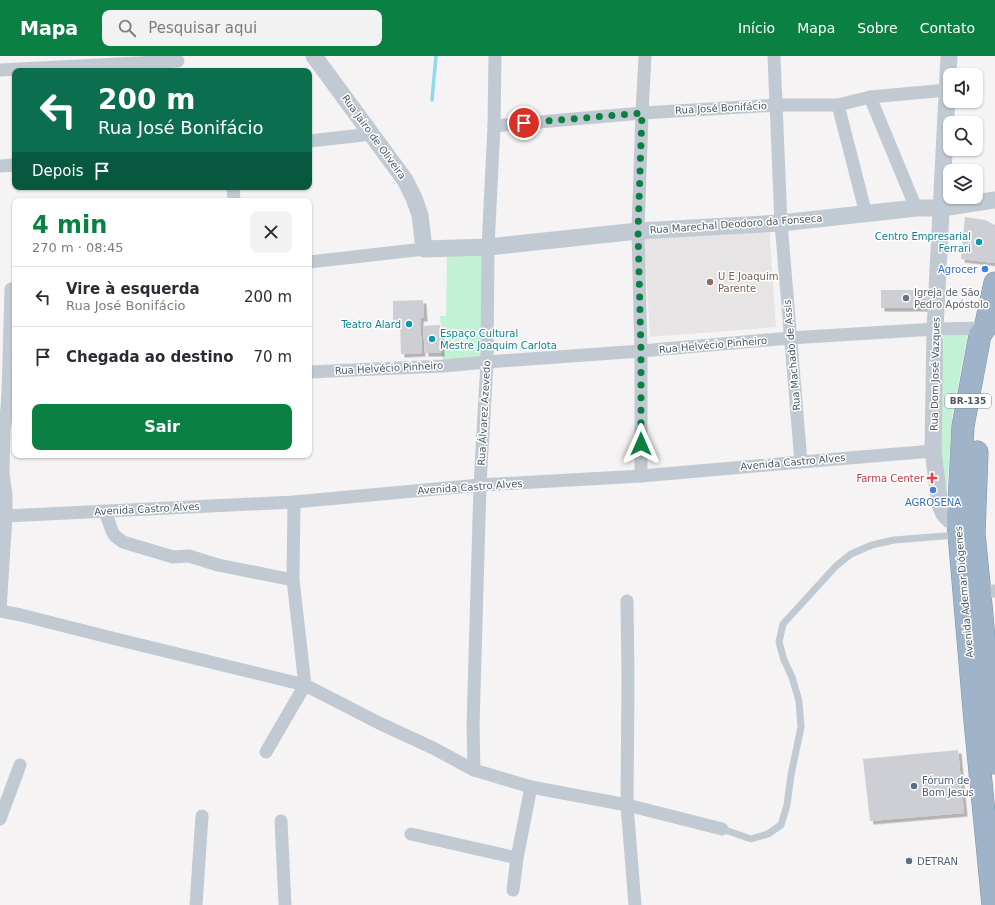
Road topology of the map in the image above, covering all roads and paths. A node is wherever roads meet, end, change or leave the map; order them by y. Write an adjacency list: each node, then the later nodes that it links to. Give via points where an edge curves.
1 (314, 56): 18 (street, Rua Jairo de Oliveira)
2 (495, 56): 17 (street, Rua Álvarez Azevedo)
3 (645, 56): 16 (street)
4 (774, 56): 13 (street, Rua Machado de Assis)
5 (949, 56): 8 (street, Rua Dom José Vazques)
6 (178, 62): 7 (street)
7 (44, 68)
8 (948, 68)
9 (12, 69): 10 (street)
10 (0, 70)
11 (943, 90): 12 (street, Rua José Bonifácio)
12 (870, 97): 14 (street, Rua José Bonifácio); 23 (street)
13 (777, 105): 14 (street, Rua José Bonifácio); 16 (street, Rua José Bonifácio); 26 (street, Rua Machado de Assis)
14 (838, 106): 25 (street)
15 (946, 108): 24 (street, Rua Dom José Vazques)
16 (642, 113): 17 (street, Rua José Bonifácio); 27 (street)
17 (494, 126): 28 (street, Rua Álvarez Azevedo)
18 (372, 134): 19 (street); 29 (street, Rua Jairo de Oliveira, via 411,192 420,215)
19 (312, 141)
20 (12, 165): 21 (street)
21 (0, 166)
22 (995, 200): 24 (street, Rua Marechal Deodoro da Fonseca)
23 (916, 208): 24 (street, Rua Marechal Deodoro da Fonseca); 25 (street, Rua Marechal Deodoro da Fonseca)
24 (942, 208): 33 (street, Rua Dom José Vazques)
25 (866, 214): 26 (street, Rua Marechal Deodoro da Fonseca)
26 (781, 223): 27 (street, Rua Marechal Deodoro da Fonseca); 35 (street, Rua Machado de Assis)
27 (638, 231): 28 (street, Rua Marechal Deodoro da Fonseca); 36 (street)
28 (488, 248): 29 (street, Rua Marechal Deodoro da Fonseca); 37 (street, Rua Álvarez Azevedo)
29 (424, 249): 30 (street, Rua Marechal Deodoro da Fonseca)
30 (312, 262)
31 (995, 283): 34 (highway, Avenida Ademar Diógenes / BR-135)
32 (9, 289): 39 (street)
33 (935, 329): 34 (street, Rua Helvécio Pinheiro); 35 (street, Rua Helvécio Pinheiro); 40 (street, Rua Dom José Vazques)
34 (992, 329): 48 (highway, Avenida Ademar Diógenes / BR-135)
35 (790, 338): 36 (street, Rua Helvécio Pinheiro); 41 (street, Rua Machado de Assis)
36 (641, 351): 37 (street, Rua Helvécio Pinheiro); 43 (street)
37 (488, 362): 38 (street, Rua Helvécio Pinheiro); 44 (street, Rua Álvarez Azevedo)
38 (312, 372)
39 (11, 392): 42 (street, via 4,430)
40 (934, 451): 41 (street, Avenida Castro Alves); 48 (street, Rua Dom José Vazques, via 940,505 950,521)
41 (801, 462): 43 (street, Avenida Castro Alves)
42 (2, 474): 47 (street)
43 (641, 476): 44 (street, Avenida Castro Alves)
44 (480, 485): 45 (street, Avenida Castro Alves); 58 (street, Rua Álvarez Azevedo)
45 (294, 502): 46 (street, Avenida Castro Alves); 49 (street)
46 (105, 511): 47 (street, Avenida Castro Alves); 49 (street, via 112,531 123,542 173,557 189,556 218,565)
47 (6, 516): 52 (street)
48 (966, 528): 50 (highway, Avenida Ademar Diógenes / BR-135); 64 (lane, via 894,540 872,545 851,554 783,624 779,642 799,701 801,727 787,805 781,825 768,834 751,839)
49 (293, 580): 53 (street)
50 (980, 594): 54 (highway, Avenida Ademar Diógenes / BR-135)
51 (627, 601): 60 (street)
52 (0, 610): 53 (street)
53 (304, 685): 55 (street); 58 (street)
54 (987, 720): 56 (highway, Avenida Ademar Diógenes / BR-135); 66 (highway, Avenida Ademar Diógenes / BR-135)
55 (266, 752)
56 (995, 763)
57 (20, 765): 62 (street)
58 (474, 770): 59 (street)
59 (531, 787): 60 (street); 67 (street)
60 (627, 805): 64 (street); 71 (street)
61 (202, 816): 69 (street)
62 (0, 819)
63 (281, 821): 70 (street)
64 (722, 828)
65 (411, 834): 67 (street)
66 (991, 857): 72 (highway, Avenida Ademar Diógenes / BR-135)
67 (517, 858): 68 (street)
68 (513, 890)
69 (196, 905)
70 (285, 905)
71 (634, 905)
72 (993, 905)

